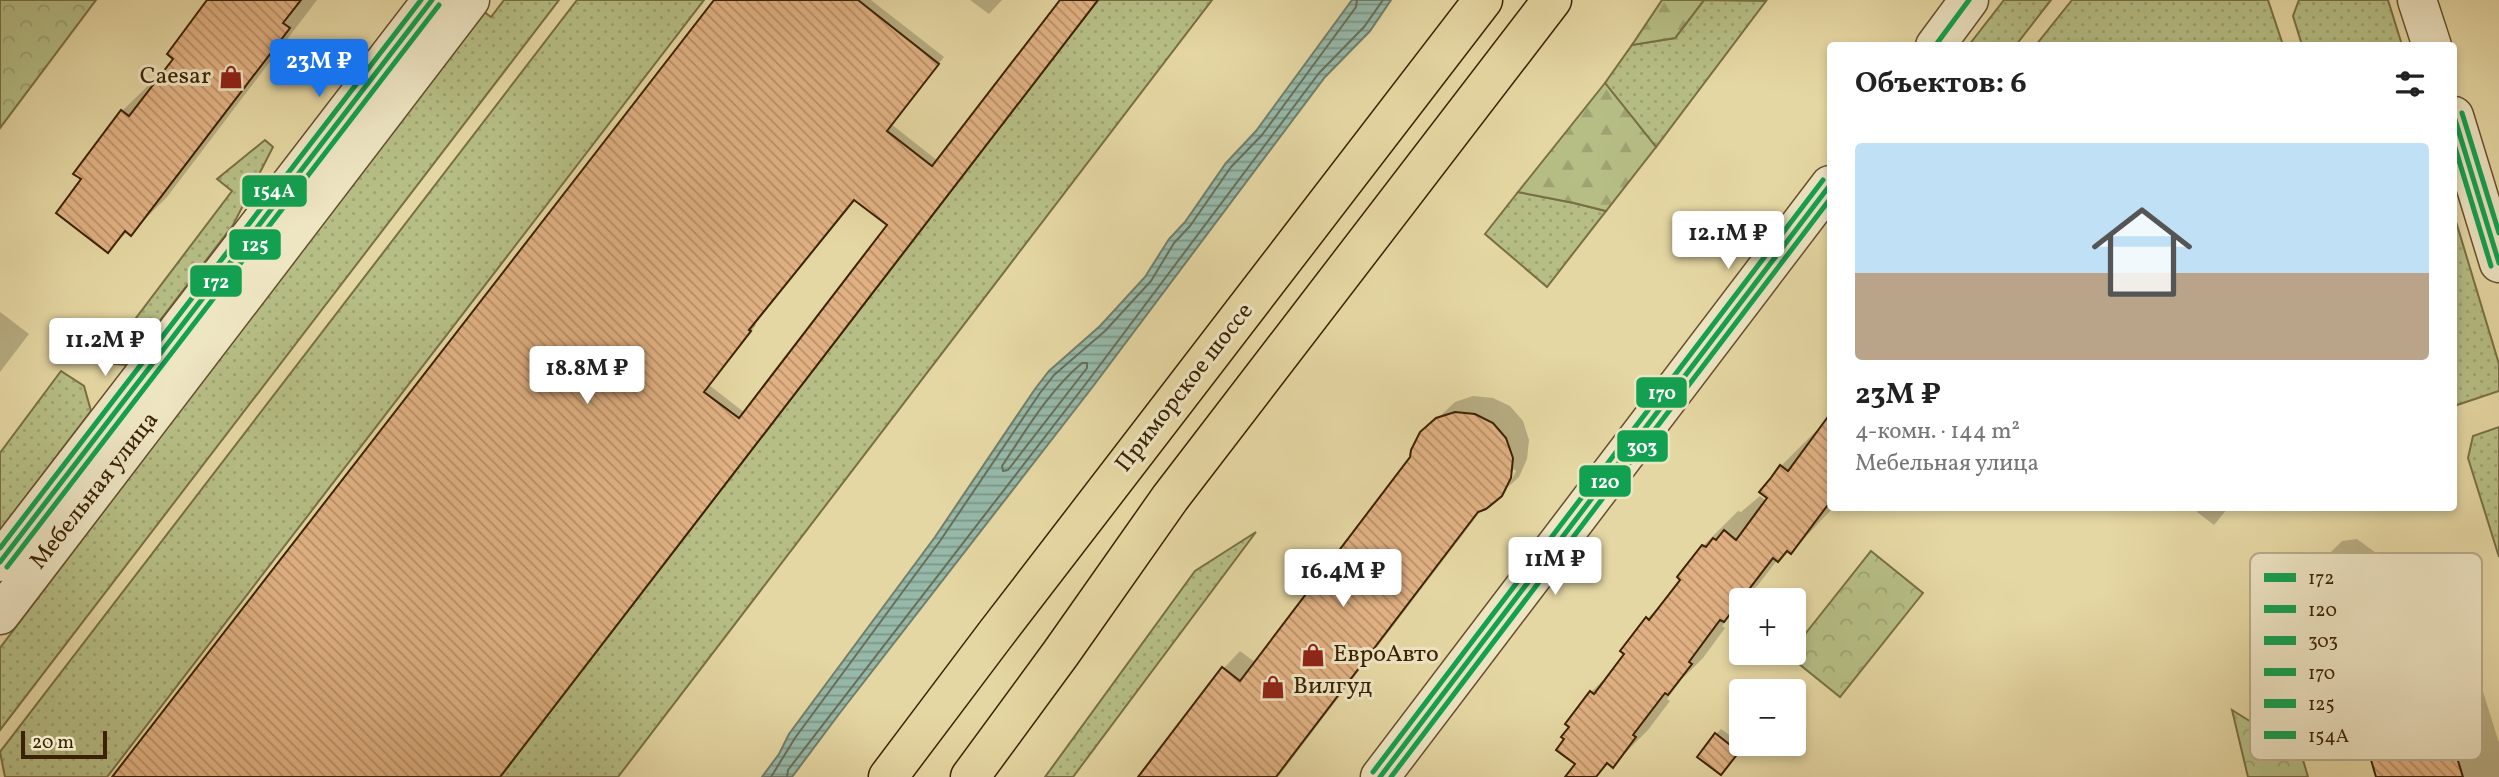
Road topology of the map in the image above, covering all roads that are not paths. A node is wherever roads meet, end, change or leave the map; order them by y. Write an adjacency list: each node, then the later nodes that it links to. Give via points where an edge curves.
1 (432, 0): 12 (street, Мебельная улица)
2 (470, 0): 13 (street, Мебельная улица)
3 (1483, 0): 14 (main road, Приморское шоссе)
4 (1552, 0): 15 (main road, via 1170,498)
5 (1969, 0): 7 (street)
6 (2417, 0): 8 (street)
7 (1938, 42)
8 (2431, 42)
9 (2457, 126): 11 (street)
10 (1827, 189): 16 (street)
11 (2499, 263)
12 (0, 562)
13 (0, 615)
14 (888, 777)
15 (970, 777)
16 (1380, 777)

